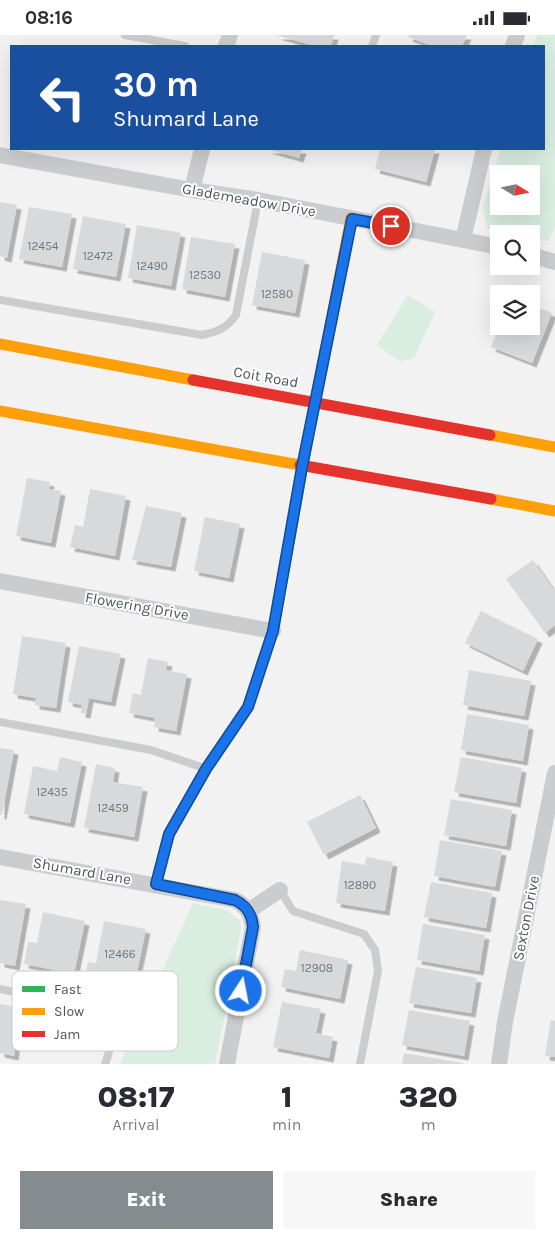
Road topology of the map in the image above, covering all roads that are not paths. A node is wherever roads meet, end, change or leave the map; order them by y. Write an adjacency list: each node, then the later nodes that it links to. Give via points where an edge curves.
1 (125, 35): 2 (lane)
2 (180, 45)
3 (202, 150): 6 (street)
4 (484, 150): 9 (street)
5 (0, 155): 6 (street, Glademeadow Drive)
6 (192, 190): 7 (street, Glademeadow Drive)
7 (258, 200): 8 (street, Glademeadow Drive); 13 (lane, via 236,315 225,328 202,335)
8 (352, 219): 9 (street, Glademeadow Drive); 15 (main road)
9 (463, 240): 10 (street, Glademeadow Drive)
10 (490, 245)
11 (540, 258): 12 (street)
12 (555, 262)
13 (0, 300)
14 (0, 345): 15 (main road, Coit Road)
15 (316, 402): 17 (main road, Coit Road); 18 (main road)
16 (0, 411): 18 (main road)
17 (555, 447)
18 (302, 467): 19 (main road); 21 (main road)
19 (555, 511)
20 (0, 581): 21 (street, Flowering Drive)
21 (273, 631): 23 (main road, via 248,707)
22 (0, 722): 23 (lane, via 151,750)
23 (206, 769): 26 (main road, via 169,834)
24 (555, 773): 33 (street, Sexton Drive)
25 (0, 857): 26 (street, Shumard Lane)
26 (156, 884): 28 (street, Shumard Lane, via 235,900)
27 (280, 890): 28 (street); 32 (lane, via 293,911 364,934 375,950 378,971)
28 (248, 911): 31 (street, via 253,927)
29 (108, 1051): 30 (lane)
30 (105, 1064)
31 (227, 1064)
32 (360, 1064)
33 (499, 1064)

